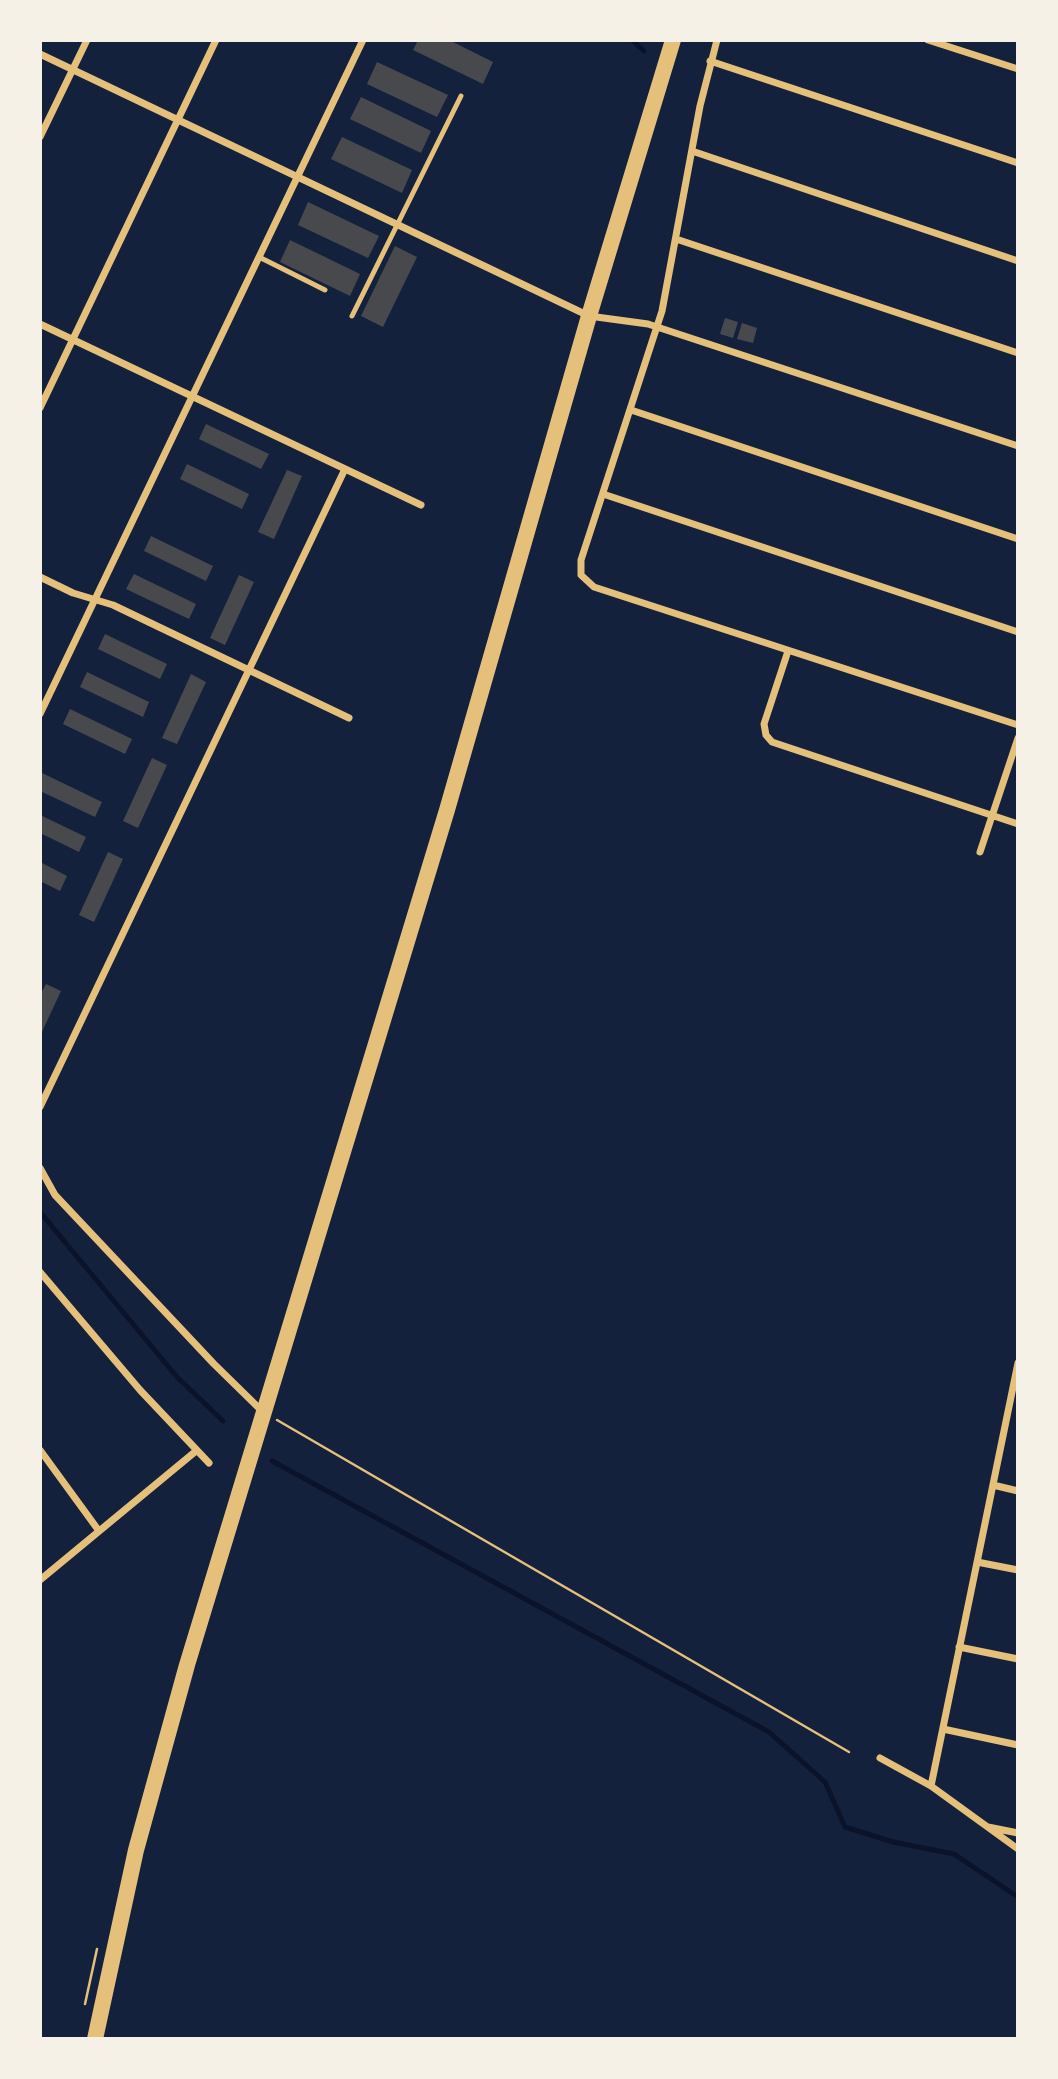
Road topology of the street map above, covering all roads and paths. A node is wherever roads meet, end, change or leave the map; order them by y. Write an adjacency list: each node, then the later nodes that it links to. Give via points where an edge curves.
1 (87, 40): 9 (street)
2 (216, 40): 12 (street)
3 (363, 40): 16 (street)
4 (673, 40): 23 (main road)
5 (717, 40): 8 (street)
6 (928, 40): 10 (street)
7 (40, 54): 9 (street)
8 (710, 61): 14 (street); 15 (street)
9 (73, 69): 12 (street); 13 (street)
10 (1018, 69)
11 (461, 96): 17 (lane)
12 (178, 120): 16 (street); 26 (street)
13 (40, 137)
14 (692, 150): 18 (street); 20 (street)
15 (1018, 163)
16 (298, 177): 17 (street); 19 (street)
17 (397, 224): 22 (lane); 23 (street)
18 (676, 239): 25 (street); 27 (street)
19 (259, 257): 21 (lane); 28 (street)
20 (1018, 261)
21 (325, 290)
22 (352, 316)
23 (589, 316): 25 (street); 53 (main road, via 447,810)
24 (40, 324): 26 (street)
25 (658, 327): 30 (street); 31 (street)
26 (73, 339): 28 (street); 29 (street)
27 (1018, 353)
28 (192, 396): 32 (street); 37 (street)
29 (40, 408)
30 (631, 410): 33 (street); 35 (street)
31 (1018, 446)
32 (345, 469): 34 (street); 40 (street)
33 (603, 494): 38 (street); 39 (street, via 581,560 581,575 593,587)
34 (421, 505)
35 (1018, 539)
36 (40, 577): 37 (street)
37 (95, 600): 40 (street); 41 (street)
38 (1018, 632)
39 (788, 651): 43 (street); 45 (street, via 764,724 772,742)
40 (249, 670): 42 (street); 48 (street)
41 (40, 714)
42 (349, 718)
43 (1018, 725)
44 (1018, 738): 45 (street)
45 (992, 816): 46 (street); 47 (street)
46 (1018, 824)
47 (980, 852)
48 (40, 1107)
49 (40, 1168): 53 (street, via 55,1195)
50 (40, 1272): 55 (street)
51 (1018, 1363): 52 (street)
52 (1014, 1404): 57 (street)
53 (264, 1412): 67 (path); 73 (main road, via 160,1757)
54 (40, 1450): 59 (street)
55 (196, 1451): 56 (street); 59 (street)
56 (208, 1463)
57 (993, 1485): 58 (street); 60 (street)
58 (1018, 1490)
59 (99, 1531): 62 (street)
60 (977, 1562): 61 (street); 63 (street)
61 (1018, 1570)
62 (40, 1580)
63 (960, 1647): 64 (street); 65 (street)
64 (1018, 1659)
65 (943, 1729): 66 (street); 69 (street)
66 (1018, 1745)
67 (849, 1752)
68 (880, 1758): 69 (street)
69 (931, 1786): 70 (street)
70 (984, 1826): 71 (street); 72 (street)
71 (1018, 1833)
72 (1018, 1849)
73 (95, 2039)

